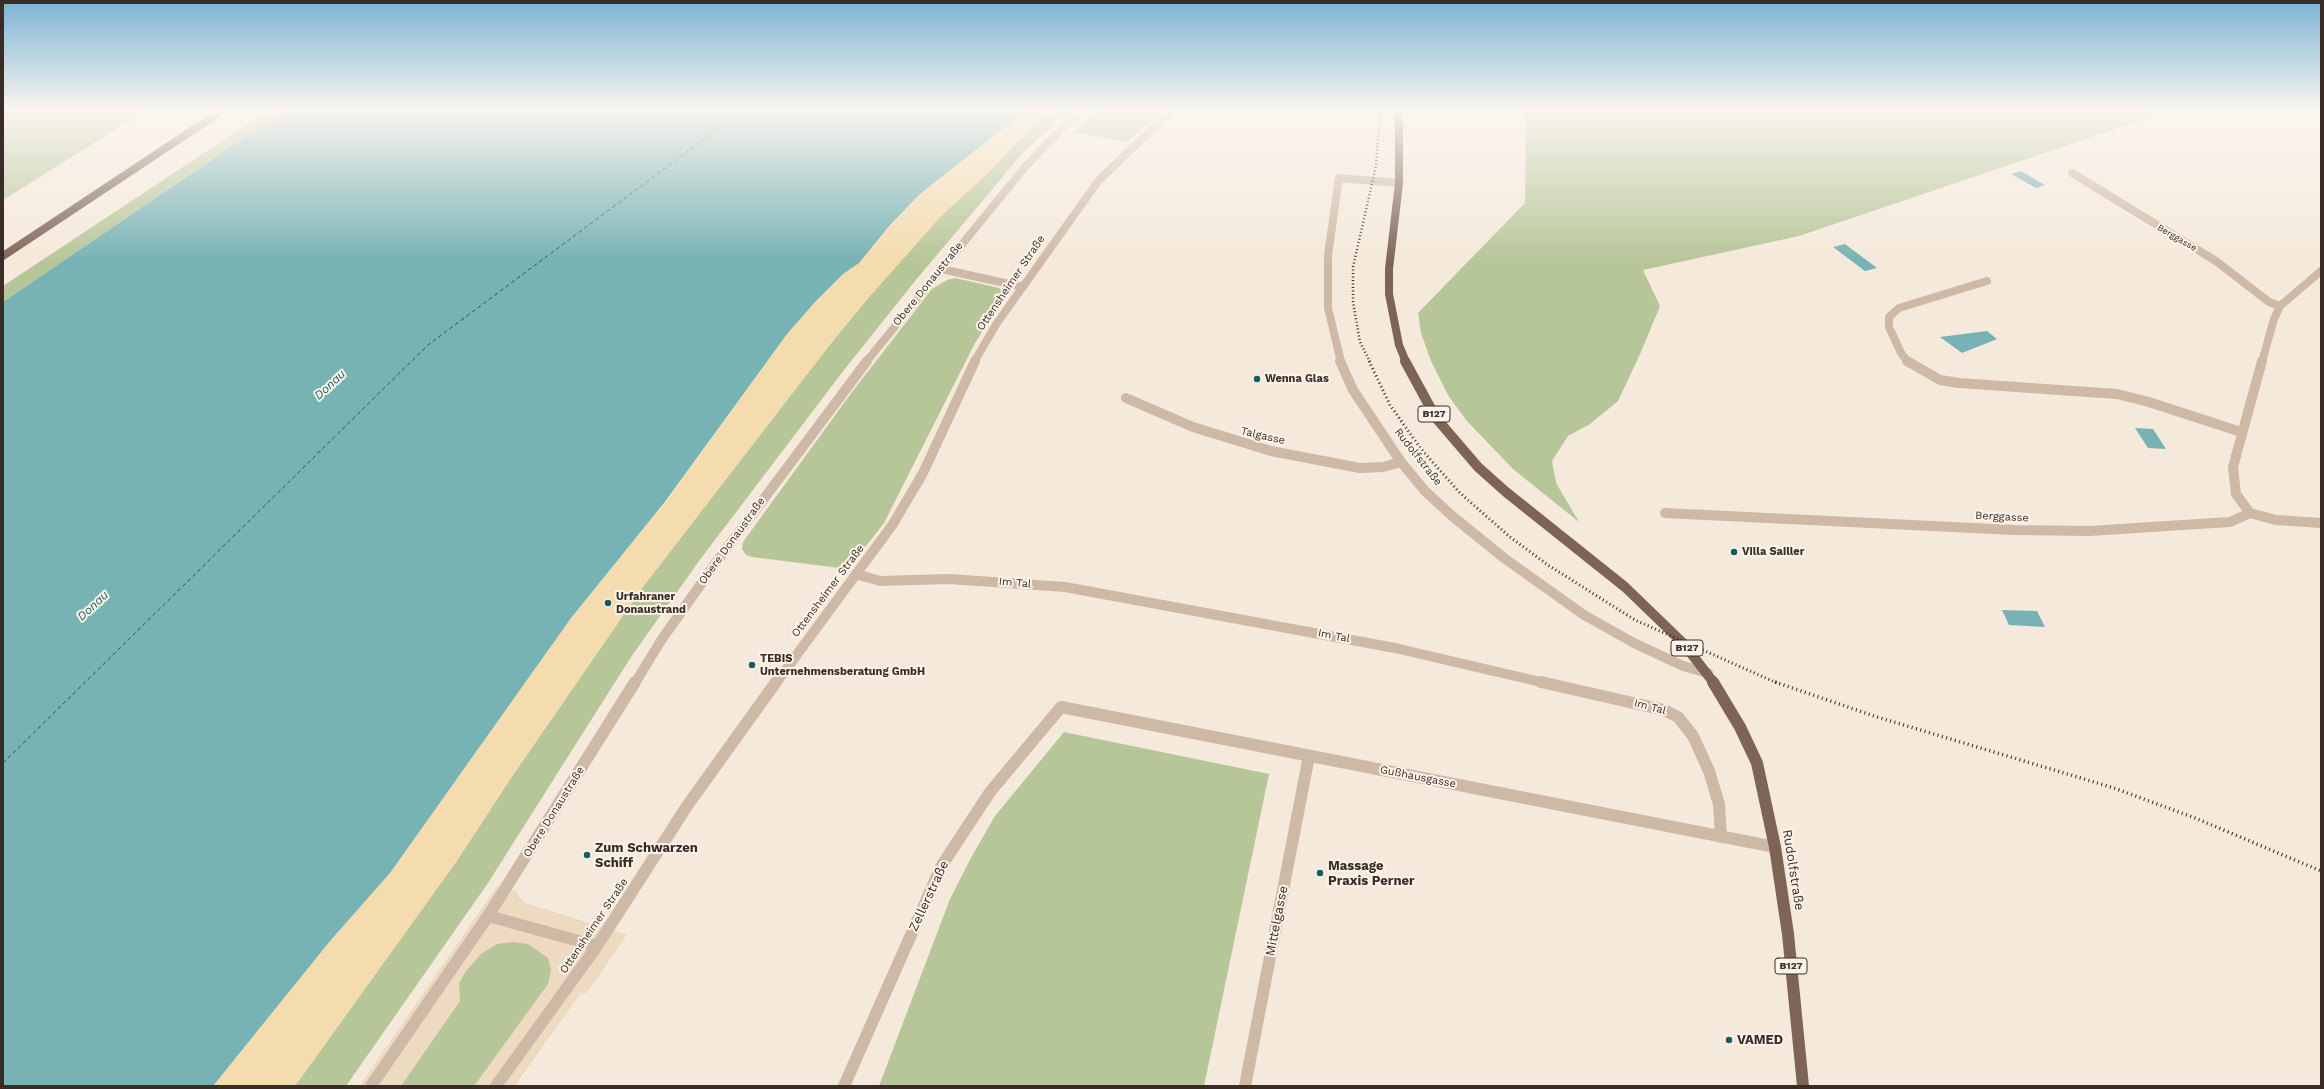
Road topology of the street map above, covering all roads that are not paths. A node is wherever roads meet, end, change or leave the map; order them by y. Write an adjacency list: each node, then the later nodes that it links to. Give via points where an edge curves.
1 (146, 161): 7 (main road)
2 (1031, 161): 8 (street, Obere Donaustraße)
3 (1119, 161): 11 (street, Ottensheimer Straße, via 1099,180)
4 (1399, 161): 6 (main road, Rudolfstraße / B127)
5 (2072, 173): 12 (street, Berggasse, via 2216,261 2269,302)
6 (1399, 183): 15 (street, Rudolfstraße, via 1339,178 1328,255 1328,308 1342,367 1353,390); 20 (main road, Rudolfstraße / B127, via 1389,269 1389,294 1399,345 1422,395 1450,436 1478,467 1625,587 1683,643)
7 (3, 256)
8 (941, 269): 11 (street); 25 (street, Obere Donaustraße, via 827,412 662,639)
9 (2321, 271): 12 (street)
10 (1987, 281): 14 (street, via 1899,308 1888,317 1889,327 1900,353 1909,364 1940,380 1959,383 2117,394)
11 (1023, 287): 19 (street, Ottensheimer Straße, via 997,323 975,361 926,466 893,524)
12 (2280, 306): 14 (street)
13 (1126, 398): 15 (street, Talgasse, via 1193,427 1271,451 1360,468 1383,467)
14 (2241, 432): 16 (street, via 2233,467 2236,494)
15 (1400, 462): 20 (street, Rudolfstraße, via 1425,491 1451,515 1546,589 1584,615 1634,643 1683,666)
16 (2250, 513): 17 (street, Berggasse, via 2230,522 2089,531 2014,530); 18 (street, via 2276,520)
17 (1665, 514)
18 (2321, 523)
19 (856, 574): 23 (street, Im Tal, via 880,581 963,580 1065,587 1395,648 1664,710 1678,717 1693,736 1709,771 1718,804); 26 (street, Ottensheimer Straße, via 730,743)
20 (1708, 673): 24 (main road, Rudolfstraße / B127, via 1757,763)
21 (1060, 707): 22 (street, Gußhausgasse); 29 (street, Zellerstraße, via 990,792 942,866)
22 (1309, 756): 23 (street, Gußhausgasse); 30 (street, Mittelgasse)
23 (1721, 837): 24 (street, Gußhausgasse)
24 (1775, 847): 31 (main road, Rudolfstraße / B127, via 1788,934)
25 (488, 916): 26 (street); 27 (street, Obere Donaustraße)
26 (597, 946): 28 (street, Ottensheimer Straße)
27 (371, 1086)
28 (496, 1086)
29 (844, 1086)
30 (1245, 1086)
31 (1803, 1086)

